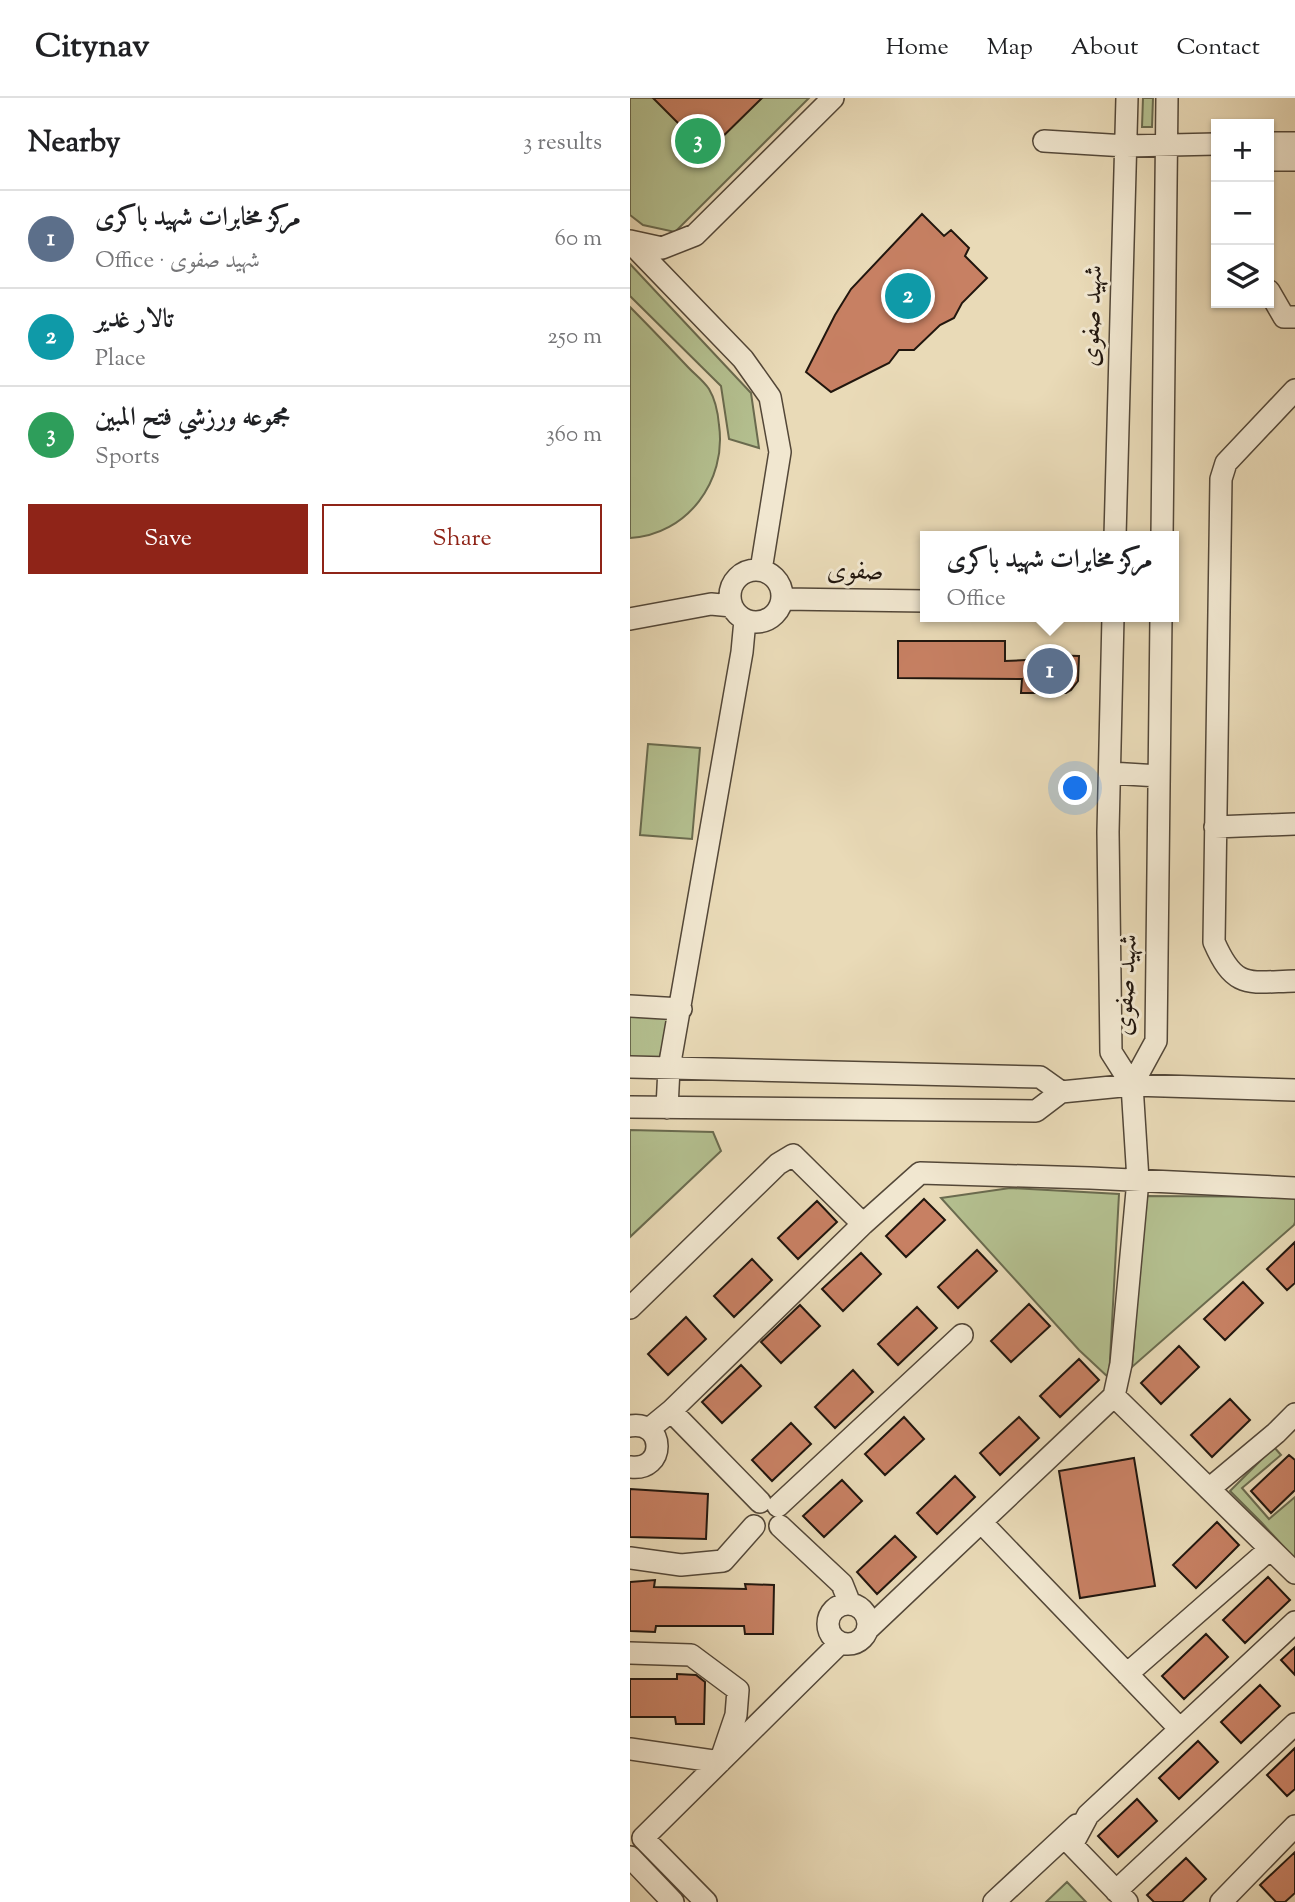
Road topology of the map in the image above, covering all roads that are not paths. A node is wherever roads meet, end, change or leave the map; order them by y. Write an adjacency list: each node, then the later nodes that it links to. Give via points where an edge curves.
1 (833, 98): 13 (street, via 695,235 662,248)
2 (1127, 98): 9 (street, شهید صفوی)
3 (1167, 98): 8 (street)
4 (1044, 141): 9 (street)
5 (1295, 142): 6 (street)
6 (1274, 143)
7 (1211, 144): 8 (street)
8 (1166, 145): 9 (street); 10 (street); 18 (street)
9 (1126, 146): 17 (street, شهید صفوی)
10 (1211, 158)
11 (1274, 160): 12 (street)
12 (1295, 160)
13 (630, 242): 19 (street, via 743,359 770,397 779,452)
14 (1274, 300): 15 (street, via 1284,317)
15 (1295, 317)
16 (1295, 390): 29 (street, via 1226,464 1221,479)
17 (1115, 531)
18 (1162, 531)
19 (761, 570): 20 (street, via 775,578); 22 (street, via 746,572 730,590)
20 (783, 599): 21 (street, صفوی); 22 (street, via 769,620 761,622)
21 (920, 601)
22 (738, 613): 23 (street, via 711,604); 32 (street, via 743,652)
23 (630, 618)
24 (1113, 622): 26 (street, شهید صفوی)
25 (1161, 622): 27 (street, شهید صفوی)
26 (1110, 773): 27 (street); 35 (street, شهید صفوی, via 1111,1052)
27 (1159, 776): 35 (street, شهید صفوی, via 1156,1041)
28 (1295, 824): 29 (street)
29 (1216, 827): 30 (street, via 1214,942 1223,963 1247,983)
30 (1295, 981)
31 (630, 1006): 32 (street)
32 (681, 1009): 34 (street)
33 (630, 1067): 34 (street)
34 (669, 1068): 37 (street, via 1040,1077); 39 (street)
35 (1132, 1085): 36 (street); 37 (street); 40 (street)
36 (1295, 1090)
37 (1061, 1092): 39 (street, via 1035,1111)
38 (630, 1107): 39 (street)
39 (667, 1108)
40 (1138, 1180): 41 (street); 42 (street, via 919,1173); 45 (street)
41 (1295, 1188)
42 (863, 1224): 43 (street, via 793,1155 778,1164); 46 (street)
43 (630, 1308)
44 (962, 1335): 51 (street)
45 (1114, 1396): 50 (street); 52 (street)
46 (671, 1411): 48 (street); 51 (street)
47 (1295, 1414): 50 (street)
48 (640, 1427): 49 (street, via 655,1436 655,1456 645,1466)
49 (630, 1467)
50 (1209, 1489): 53 (street)
51 (773, 1511): 54 (street, via 753,1509 754,1526 723,1561 681,1565); 56 (street, via 842,1584)
52 (981, 1522): 58 (street); 61 (street)
53 (1270, 1549): 55 (street); 61 (street)
54 (630, 1558)
55 (1295, 1573)
56 (850, 1604): 58 (street, via 864,1613); 59 (street, via 838,1607 830,1616 829,1629)
57 (1295, 1622): 63 (street)
58 (867, 1630): 59 (street, via 854,1643)
59 (840, 1643): 65 (street)
60 (630, 1653): 65 (street, via 691,1655 738,1690 736,1715)
61 (1127, 1674): 63 (street)
62 (1295, 1724): 70 (street)
63 (1180, 1729): 66 (street)
64 (630, 1749): 65 (street)
65 (720, 1762): 68 (street)
66 (1089, 1815): 70 (street, via 1072,1845); 73 (street)
67 (1295, 1826): 74 (street)
68 (636, 1845): 72 (street)
69 (630, 1857): 71 (street)
70 (1122, 1897)
71 (673, 1902)
72 (706, 1902)
73 (994, 1902)
74 (1221, 1902)

